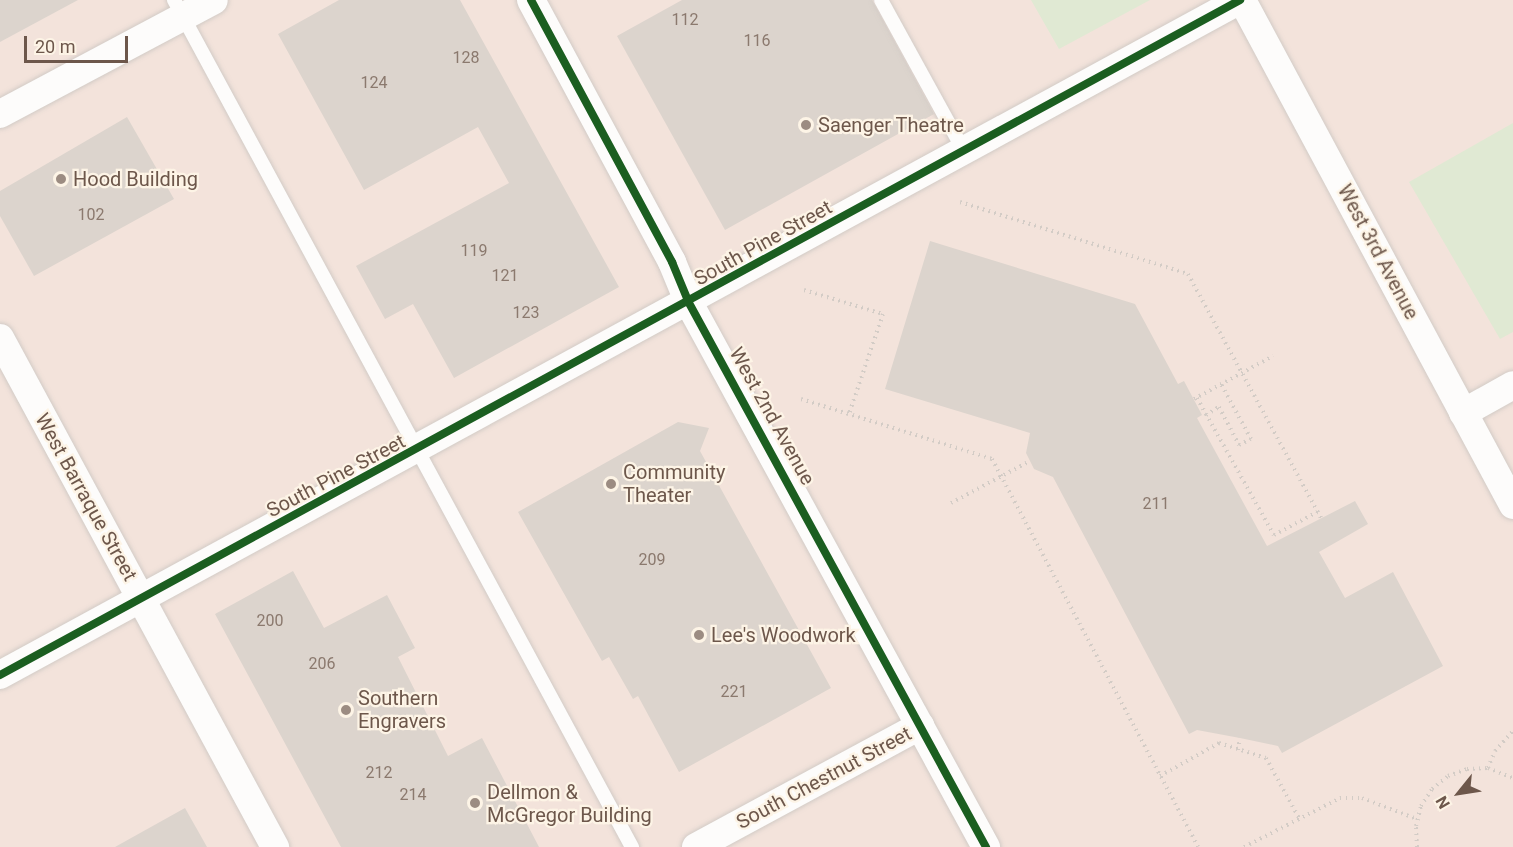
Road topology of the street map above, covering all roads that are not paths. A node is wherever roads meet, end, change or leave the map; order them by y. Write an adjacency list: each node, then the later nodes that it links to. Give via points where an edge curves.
1 (214, 0): 5 (street)
2 (531, 0): 8 (street, West 2nd Avenue, via 672,261)
3 (881, 0): 7 (lane)
4 (1241, 0): 7 (street, South Pine Street); 11 (street, West 3rd Avenue)
5 (179, 8): 6 (street); 12 (lane)
6 (0, 114)
7 (964, 151): 8 (street, South Pine Street)
8 (689, 303): 12 (street, South Pine Street); 16 (street, West 2nd Avenue)
9 (0, 338): 14 (street, West Barraque Street)
10 (1513, 385): 11 (street)
11 (1463, 413): 13 (street, West 3rd Avenue)
12 (416, 452): 14 (street, South Pine Street); 18 (lane)
13 (1513, 505)
14 (142, 599): 15 (street, South Pine Street); 17 (street, West Barraque Street)
15 (0, 675)
16 (920, 726): 19 (street, South Chestnut Street); 20 (street, West 2nd Avenue)
17 (275, 847)
18 (632, 847)
19 (696, 847)
20 (986, 847)

